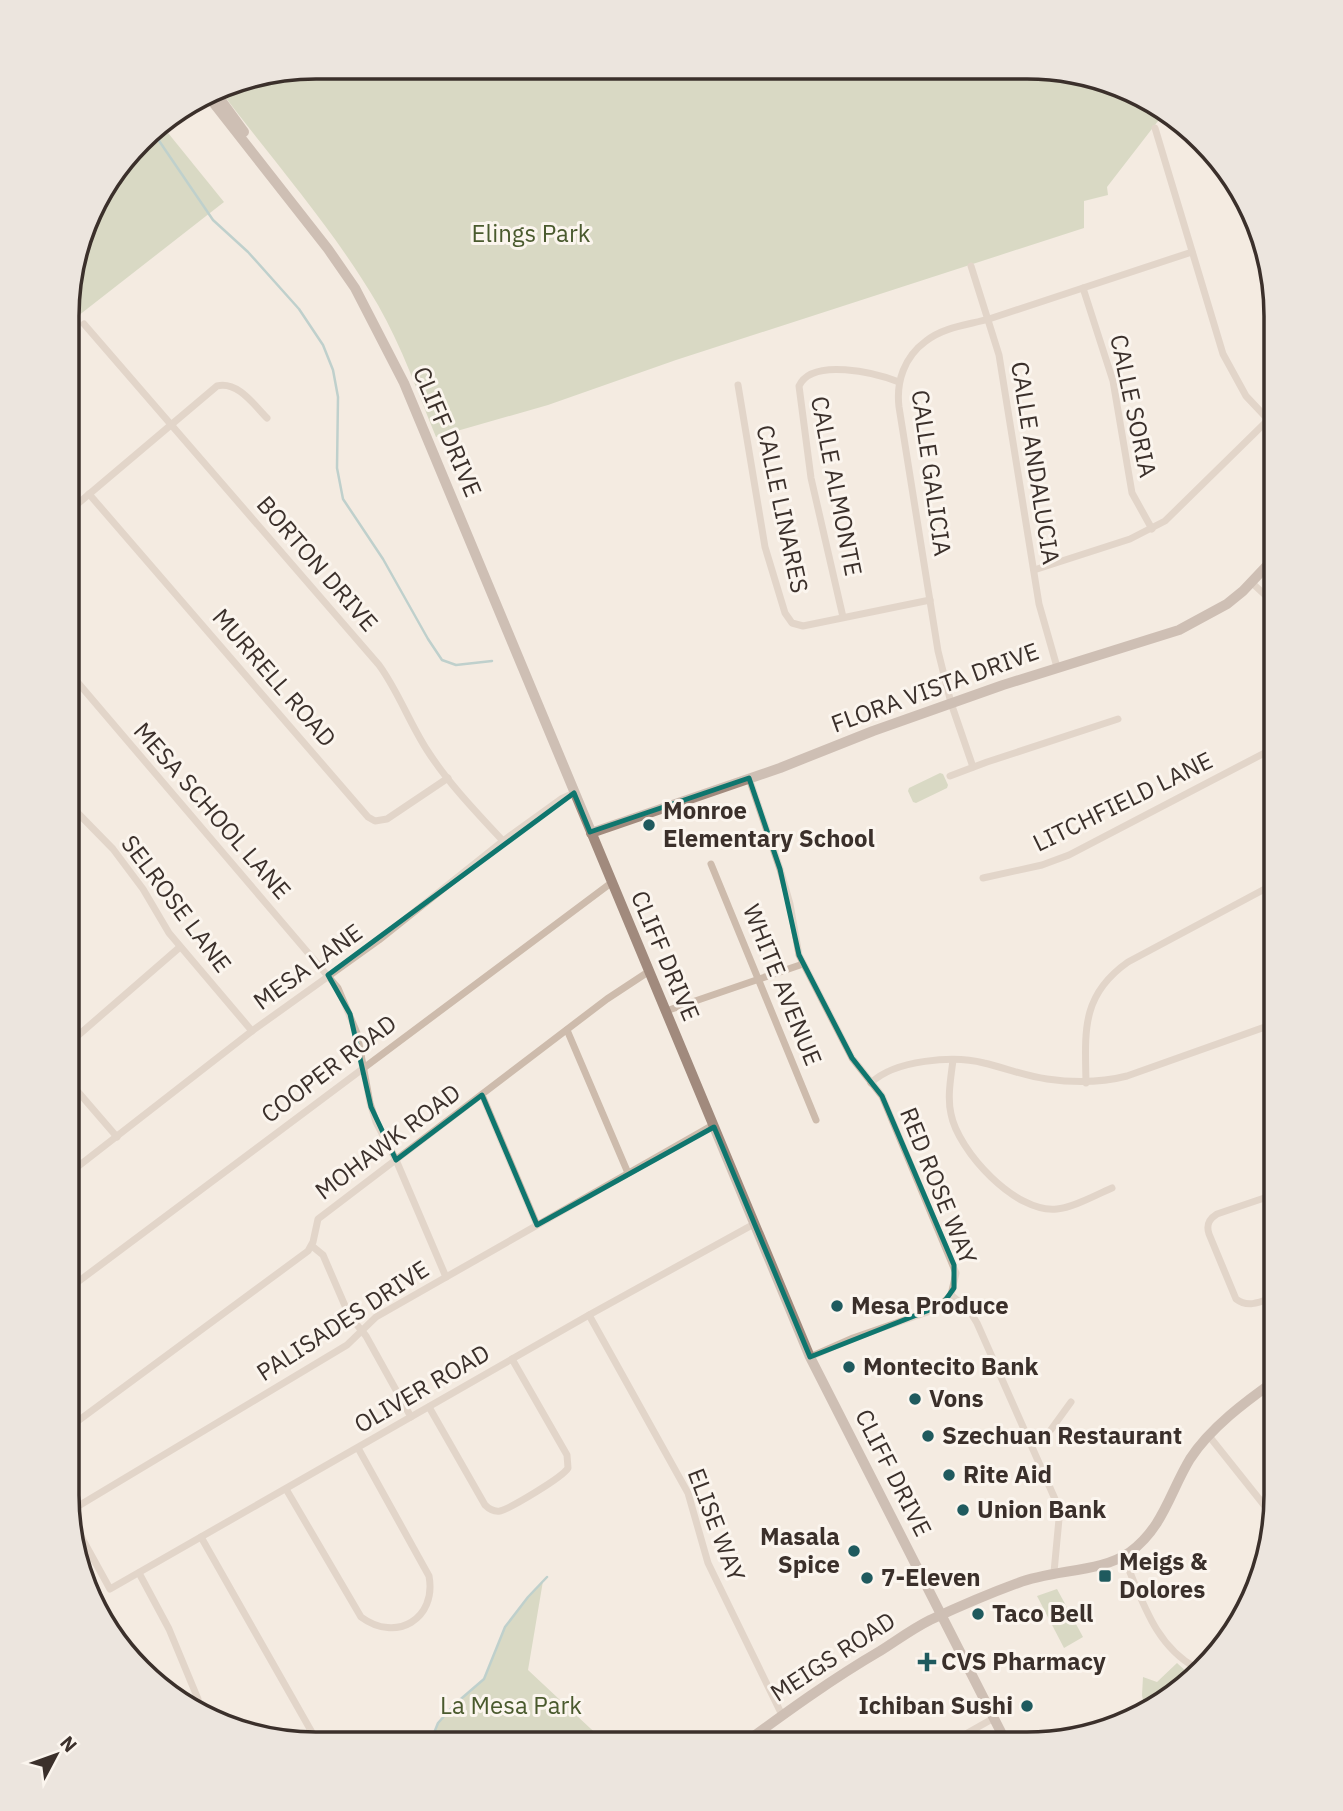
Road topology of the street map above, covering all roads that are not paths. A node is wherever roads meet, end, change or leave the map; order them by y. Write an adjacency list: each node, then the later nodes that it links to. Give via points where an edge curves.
1 (220, 99): 4 (main road, CLIFF DRIVE)
2 (213, 102): 4 (main road, CLIFF DRIVE)
3 (1155, 128): 5 (street)
4 (282, 188): 34 (main road, CLIFF DRIVE, via 355,288 404,383)
5 (1192, 252): 7 (street, CALLE GALICIA); 12 (street, via 1227,365)
6 (971, 266): 8 (street, CALLE ANDALUCIA)
7 (1083, 288): 8 (street, CALLE GALICIA); 18 (street, CALLE SORIA, via 1113,381 1132,493)
8 (988, 319): 10 (street, CALLE GALICIA, via 942,331 925,341 906,363); 19 (street, CALLE ANDALUCIA, via 999,355)
9 (84, 324): 15 (street, BORTON DRIVE)
10 (900, 382): 23 (street, CALLE GALICIA, via 899,407); 24 (street, CALLE ALMONTE, via 840,370 812,372 799,386 813,489)
11 (738, 385): 24 (street, CALLE LINARES, via 765,547 787,617 803,626)
12 (1264, 416)
13 (267, 418): 15 (street, via 235,387 222,384)
14 (1264, 424): 18 (street, via 1176,512)
15 (171, 425): 16 (street); 32 (street, BORTON DRIVE, via 379,665)
16 (89, 494): 17 (street); 32 (street, MURRELL ROAD, via 368,817 387,819)
17 (79, 503)
18 (1152, 529): 19 (street)
19 (1034, 570): 25 (street, CALLE ANDALUCIA)
20 (1264, 570): 21 (main road, FLORA VISTA DRIVE)
21 (1252, 583): 22 (street); 25 (main road, FLORA VISTA DRIVE, via 1216,612 1179,630)
22 (1264, 594)
23 (930, 600): 24 (street, CALLE LINARES); 27 (street, CALLE GALICIA)
24 (843, 617)
25 (1057, 667): 27 (main road, FLORA VISTA DRIVE)
26 (79, 684): 45 (street, MESA SCHOOL LANE)
27 (951, 703): 30 (street, CALLE GALICIA); 33 (main road, FLORA VISTA DRIVE)
28 (1118, 719): 30 (street)
29 (1264, 753): 39 (street, LITCHFIELD LANE, via 1069,855)
30 (973, 767): 31 (street)
31 (950, 776)
32 (448, 778): 37 (street, BORTON DRIVE)
33 (749, 778): 36 (main road, FLORA VISTA DRIVE); 43 (street, via 780,869)
34 (574, 793): 36 (main road, CLIFF DRIVE); 37 (street, MESA LANE)
35 (79, 814): 42 (street, SELROSE LANE, via 113,849)
36 (591, 833): 40 (main road, CLIFF DRIVE)
37 (503, 841): 45 (street, MESA LANE)
38 (711, 864): 46 (street, WHITE AVENUE)
39 (983, 878)
40 (611, 883): 44 (main road, CLIFF DRIVE); 53 (street, COOPER ROAD)
41 (1264, 889): 55 (street, via 1128,962 1107,980 1086,1023)
42 (180, 947): 50 (street, SELROSE LANE); 51 (street)
43 (803, 964): 46 (street); 54 (street, RED ROSE WAY, via 852,1059)
44 (648, 972): 47 (main road, CLIFF DRIVE); 49 (street, MOHAWK ROAD)
45 (328, 975): 50 (street, MESA LANE); 53 (street, MESA SCHOOL LANE, via 351,1014)
46 (760, 979): 47 (street); 58 (street, WHITE AVENUE)
47 (666, 1011): 59 (main road, CLIFF DRIVE)
48 (1264, 1027): 55 (street, via 1127,1076)
49 (567, 1030): 57 (street, MOHAWK ROAD); 63 (street)
50 (252, 1031): 60 (street, MESA LANE)
51 (79, 1035)
52 (953, 1060): 54 (street, via 901,1066); 55 (street); 64 (street, via 951,1117 973,1156 1007,1190 1048,1209)
53 (364, 1067): 61 (street, MESA SCHOOL LANE, via 371,1107); 70 (street, COOPER ROAD)
54 (871, 1083): 71 (street, RED ROSE WAY, via 890,1113 954,1265)
55 (1086, 1083)
56 (79, 1093): 60 (street)
57 (482, 1096): 61 (street, MOHAWK ROAD); 67 (street)
58 (816, 1120)
59 (713, 1125): 63 (street, PALISADES DRIVE); 66 (main road, CLIFF DRIVE)
60 (117, 1137): 62 (street, MESA LANE)
61 (396, 1160): 68 (street, MOHAWK ROAD, via 318,1219); 69 (street, MESA SCHOOL LANE)
62 (79, 1166)
63 (628, 1173): 67 (street, PALISADES DRIVE)
64 (1112, 1188)
65 (1264, 1198): 72 (street, via 1217,1214 1209,1223 1209,1234 1239,1302 1246,1305)
66 (754, 1224): 73 (street, OLIVER ROAD); 75 (main road, CLIFF DRIVE)
67 (537, 1225): 69 (street, PALISADES DRIVE)
68 (312, 1246): 74 (street, via 321,1251 349,1315); 81 (street)
69 (446, 1277): 74 (street, PALISADES DRIVE, via 376,1317)
70 (79, 1281)
71 (951, 1295): 75 (street, via 936,1309); 83 (street, RED ROSE WAY, via 977,1322)
72 (1264, 1300)
73 (589, 1315): 76 (street, OLIVER ROAD); 96 (street, ELISE WAY, via 688,1493 708,1563)
74 (362, 1331): 80 (street); 87 (street, PALISADES DRIVE, via 347,1345)
75 (810, 1357): 93 (main road, CLIFF DRIVE)
76 (512, 1359): 79 (street, OLIVER ROAD); 79 (street, via 567,1455 568,1468 561,1477 502,1510 490,1510)
77 (1264, 1390): 82 (main road, MEIGS ROAD)
78 (1071, 1402): 83 (street, via 1050,1431)
79 (429, 1407): 80 (street, OLIVER ROAD)
80 (411, 1417): 84 (street, OLIVER ROAD)
81 (79, 1420)
82 (1209, 1436): 86 (street); 90 (main road, MEIGS ROAD, via 1191,1458 1164,1515 1142,1542)
83 (1030, 1442): 91 (street, RED ROSE WAY, via 1058,1511)
84 (358, 1448): 85 (street, OLIVER ROAD); 85 (street, via 429,1576 429,1601 413,1621 388,1628 361,1617)
85 (286, 1489): 88 (street, OLIVER ROAD)
86 (1264, 1500)
87 (79, 1506)
88 (201, 1537): 92 (street, OLIVER ROAD); 98 (street)
89 (83, 1540): 92 (street, OLIVER ROAD, via 110,1590)
90 (1123, 1556): 91 (main road, MEIGS ROAD, via 1093,1567); 94 (street, via 1156,1632)
91 (1054, 1572): 93 (main road, MEIGS ROAD)
92 (139, 1573): 95 (street)
93 (942, 1616): 96 (main road, MEIGS ROAD); 97 (main road, CLIFF DRIVE)
94 (1191, 1665)
95 (198, 1699)
96 (782, 1715): 99 (main road, MEIGS ROAD)
97 (994, 1718): 100 (street); 101 (main road, CLIFF DRIVE)
98 (312, 1732)
99 (759, 1732)
100 (969, 1732)
101 (1001, 1732)

